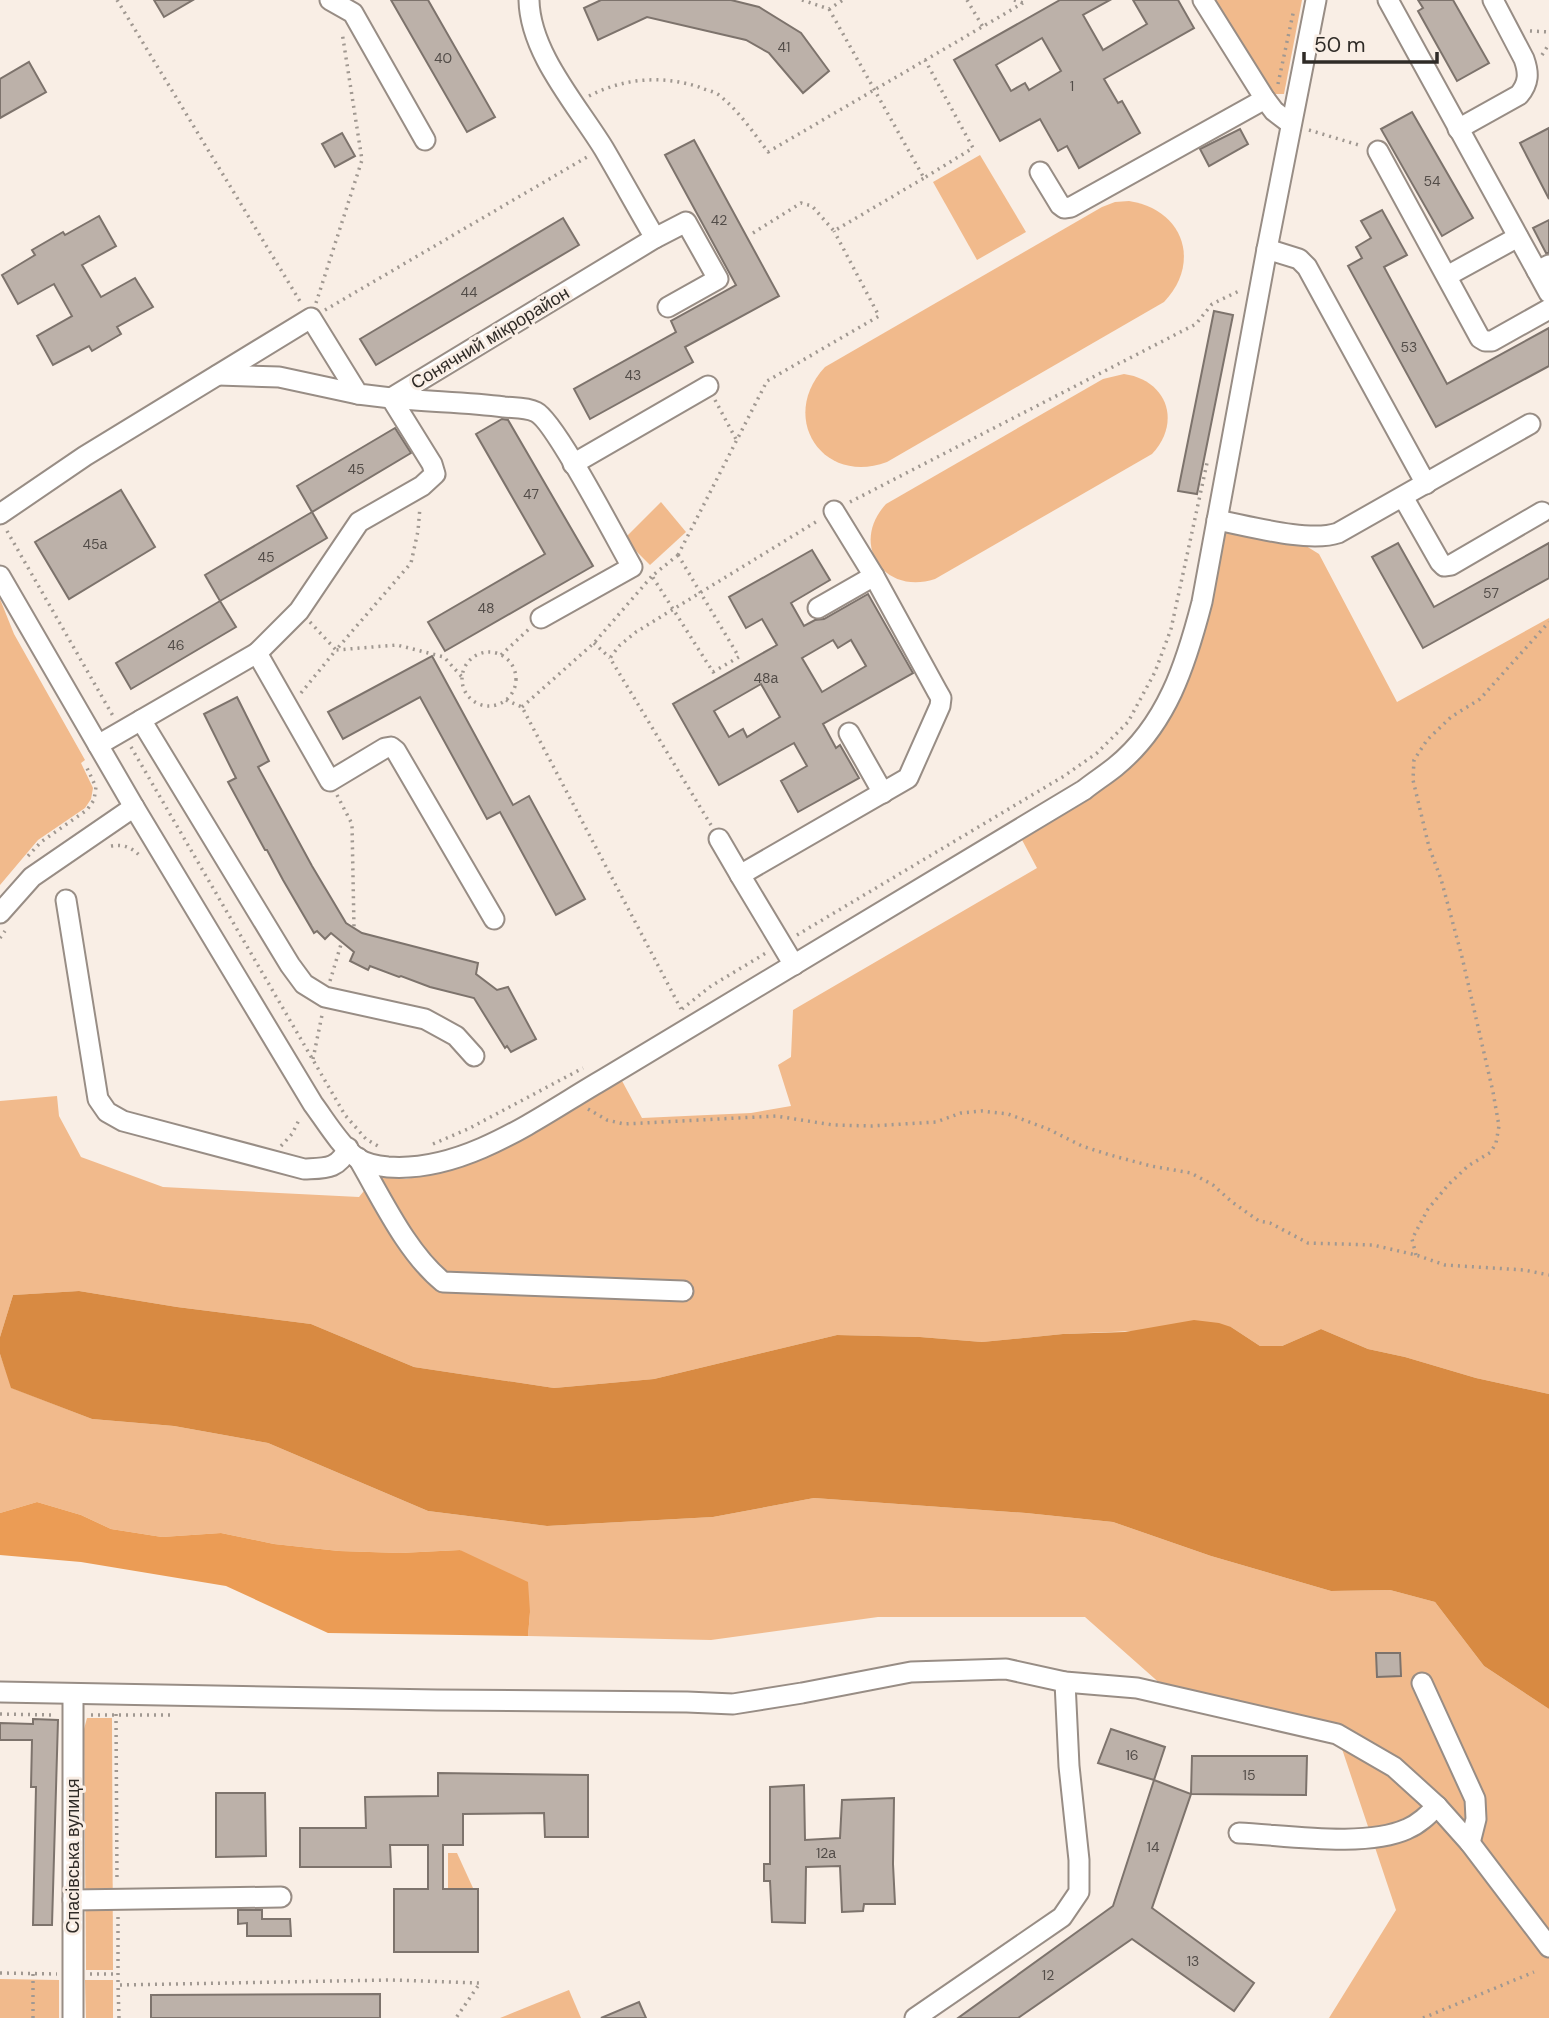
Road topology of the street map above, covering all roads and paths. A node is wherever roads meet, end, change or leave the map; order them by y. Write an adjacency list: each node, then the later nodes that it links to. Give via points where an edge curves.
1 (117, 0): 38 (path)
2 (528, 0): 18 (street, via 543,54)
3 (802, 0): 14 (path)
4 (843, 0): 14 (path)
5 (967, 0): 15 (path)
6 (1014, 0): 12 (path)
7 (1203, 0): 19 (street)
8 (1296, 0): 19 (path)
9 (1316, 0): 20 (street)
10 (1388, 0): 21 (street)
11 (1493, 0): 21 (street, via 1528,68 1526,87)
12 (1022, 1): 15 (path)
13 (334, 2): 22 (street, via 353,13); 38 (path, via 362,160)
14 (829, 9): 17 (path)
15 (983, 27): 16 (path)
16 (925, 60): 17 (path); 26 (path, via 973,148)
17 (874, 90): 18 (path, via 768,152 717,93 684,82 652,78 601,90); 26 (path)
18 (575, 104): 23 (street)
19 (1270, 105): 20 (street); 25 (street, via 1072,207 1060,205)
20 (1291, 124): 24 (path); 31 (street)
21 (1458, 129): 29 (street)
22 (425, 140)
23 (603, 148): 30 (street); 38 (path)
24 (1378, 151): 33 (street)
25 (1040, 172)
26 (924, 178): 27 (path)
27 (834, 231): 28 (path, via 812,206 801,204); 45 (path, via 879,317 768,381)
28 (753, 233)
29 (1518, 237): 32 (street); 33 (street)
30 (655, 239): 36 (street, Сонячний мікрорайон, via 686,222 719,279); 43 (street, Сонячний мікрорайон)
31 (1266, 249): 48 (street, via 1299,259 1307,267); 53 (street)
32 (1543, 268): 34 (street)
33 (1447, 276): 37 (street, via 1485,341)
34 (1549, 293)
35 (1240, 299): 39 (path, via 1242,290 1212,304)
36 (668, 307)
37 (1549, 309)
38 (311, 318): 40 (street); 42 (street)
39 (1196, 324)
40 (218, 375): 42 (street, via 279,377); 54 (street, via 85,456)
41 (708, 386): 45 (path); 47 (street)
42 (358, 394): 43 (street)
43 (391, 398): 47 (street, Сонячний мікрорайон, via 537,412); 49 (street, via 432,464 435,474)
44 (1530, 424): 48 (street)
45 (737, 442): 55 (path)
46 (1208, 460): 91 (path, via 1171,629 1155,672 1128,722 1097,753 1063,776)
47 (573, 464): 61 (street, Сонячний мікрорайон, via 632,567)
48 (1426, 484): 50 (street)
49 (422, 486): 60 (street, via 359,522); 64 (path, via 411,563)
50 (1403, 497): 52 (street, via 1444,566); 53 (street, via 1327,537)
51 (834, 511): 58 (street)
52 (1542, 512)
53 (1217, 520): 92 (street, via 1192,641 1177,685 1143,740 1084,790)
54 (3, 522): 73 (path)
55 (678, 555): 57 (path); 57 (path, via 740,657 713,672)
56 (0, 576): 75 (street)
57 (652, 576): 63 (path)
58 (874, 576): 59 (street); 78 (street, via 941,698 908,778)
59 (818, 608)
60 (299, 611): 64 (path); 65 (street)
61 (541, 618): 66 (path)
62 (1549, 622): 101 (path, via 1480,699 1451,717 1427,740 1414,760 1413,780 1462,957 1499,1126 1491,1152 1468,1166 1428,1209 1412,1239)
63 (594, 643): 67 (path); 70 (path)
64 (336, 650): 68 (path, via 397,645 444,657); 71 (path)
65 (257, 653): 71 (street); 72 (street)
66 (501, 655): 68 (path, via 475,655); 69 (path, via 509,660 516,676)
67 (610, 658)
68 (461, 677): 69 (path, via 472,701 489,706)
69 (506, 701): 70 (path)
70 (522, 708): 94 (path)
71 (289, 709): 77 (street)
72 (141, 720): 73 (street); 93 (street, via 290,965 304,984)
73 (122, 731): 75 (street); 99 (path, via 345,1115 366,1139)
74 (849, 733): 78 (street)
75 (98, 745): 79 (street)
76 (86, 766): 83 (path, via 96,787 94,800)
77 (330, 781): 87 (street, via 385,748 396,751); 88 (path, via 352,824)
78 (883, 793): 84 (street)
79 (134, 807): 86 (street, via 32,877); 100 (street, via 313,1104)
80 (719, 839): 84 (street)
81 (107, 846): 82 (path, via 134,849)
82 (142, 858)
83 (21, 864)
84 (740, 874): 91 (street)
85 (66, 900): 100 (street, via 98,1099 107,1112 123,1121 304,1169 329,1168)
86 (5, 918): 89 (path)
87 (494, 919)
88 (354, 928)
89 (0, 938)
90 (342, 942): 93 (path)
91 (782, 944): 92 (street); 94 (path, via 711,986)
92 (794, 965): 94 (street)
93 (325, 997): 95 (street, via 425,1019 456,1036)
94 (686, 1018): 97 (street)
95 (474, 1056)
96 (594, 1063): 98 (path)
97 (573, 1097): 100 (street, via 524,1126 442,1163 378,1166); 101 (path, via 593,1114 625,1124 776,1116 871,1126 936,1122 982,1111 1008,1114 1082,1146 1191,1173 1259,1222 1270,1223 1308,1244 1373,1245)
98 (431, 1145)
99 (382, 1148)
100 (353, 1153): 103 (street, via 414,1251 443,1282)
101 (1416, 1255): 102 (path, via 1445,1265)
102 (1549, 1275)
103 (683, 1291)
104 (1065, 1682): 108 (street, via 1006,1669 911,1672 733,1704); 109 (street, via 1137,1689 1337,1734 1394,1767); 126 (street, via 1079,1892 1062,1917)
105 (1422, 1683): 111 (street, via 1475,1799)
106 (0, 1692): 107 (street)
107 (73, 1694): 108 (street); 113 (street, Спасівська вулиця)
108 (116, 1694): 114 (path)
109 (1437, 1806): 110 (street, via 1409,1829 1389,1836); 111 (street)
110 (1238, 1833)
111 (1470, 1843): 115 (street)
112 (281, 1897): 114 (street)
113 (73, 1899): 114 (street); 119 (street, Спасівська вулиця)
114 (117, 1899): 120 (path)
115 (1549, 1947)
116 (1534, 1972): 127 (path)
117 (0, 1973): 118 (path)
118 (33, 1973): 119 (path); 122 (path)
119 (72, 1974): 120 (path); 123 (street, Спасівська вулиця)
120 (118, 1974): 121 (path)
121 (118, 1985): 124 (path); 125 (path, via 480,1983)
122 (33, 2018)
123 (73, 2018)
124 (119, 2018)
125 (456, 2018)
126 (915, 2018)
127 (1423, 2018)

